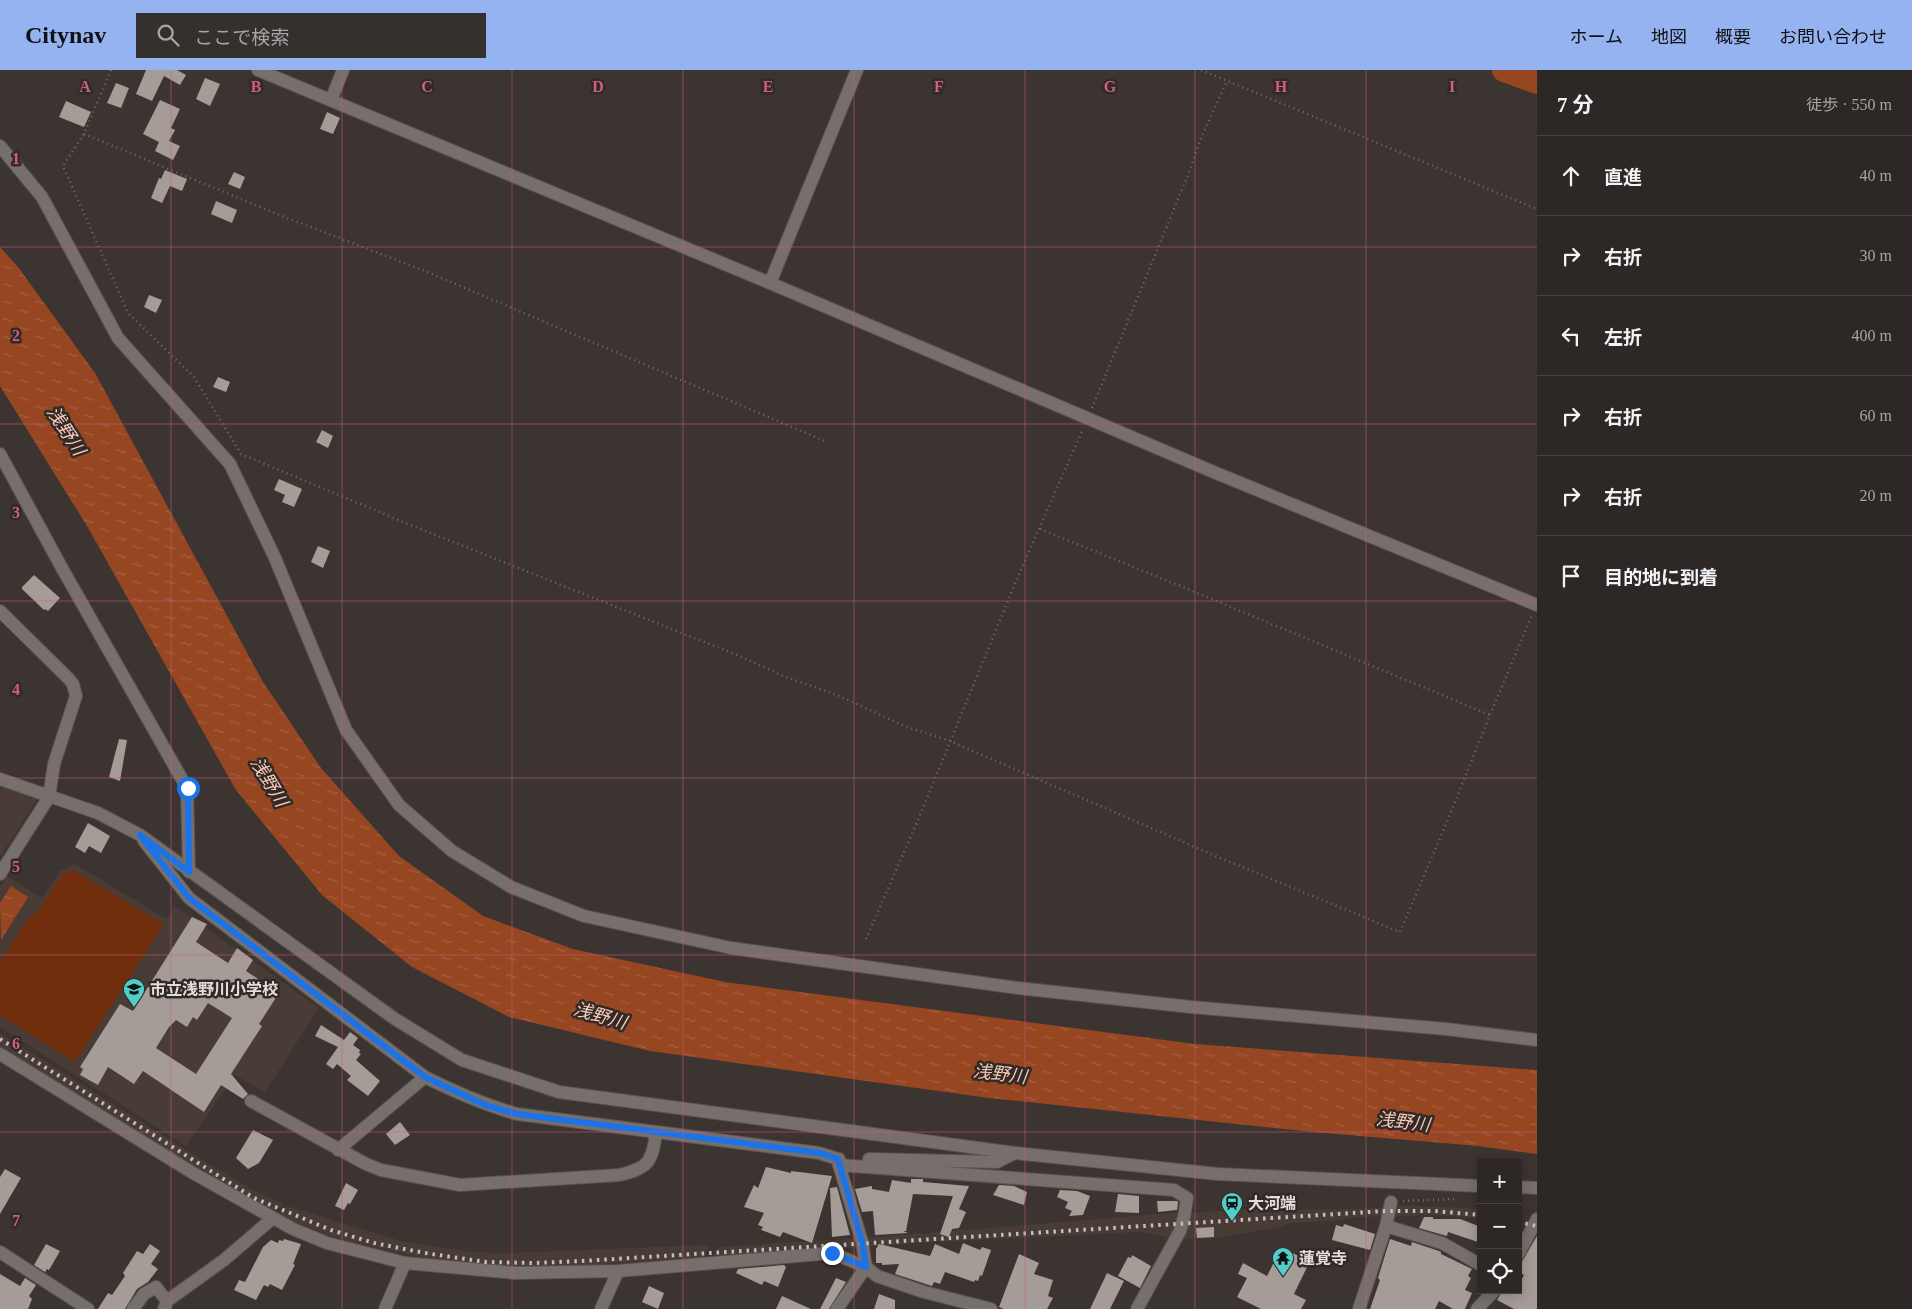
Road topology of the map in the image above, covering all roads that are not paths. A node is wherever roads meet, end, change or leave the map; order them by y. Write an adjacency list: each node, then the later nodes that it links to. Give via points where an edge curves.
1 (258, 70): 4 (street)
2 (343, 70): 4 (street)
3 (857, 70): 6 (street)
4 (330, 100): 6 (street)
5 (0, 146): 15 (street, via 42,197 118,338 230,464 275,558 346,730 400,805 452,851 511,887 584,916 731,948 1028,989)
6 (770, 283): 8 (street)
7 (0, 454): 13 (street, via 188,788)
8 (1537, 605)
9 (0, 611): 11 (street, via 73,684 76,696 54,764)
10 (0, 779): 11 (street)
11 (49, 797): 12 (street, via 98,813); 14 (street)
12 (140, 835): 13 (street); 17 (street, via 189,898)
13 (189, 872): 21 (street, via 395,1019 462,1060 559,1092)
14 (0, 874)
15 (1537, 1040)
16 (0, 1054): 27 (street, via 193,1173)
17 (425, 1077): 19 (street, via 485,1105 517,1114); 20 (street)
18 (251, 1101): 20 (street)
19 (656, 1133): 20 (street, via 653,1155 645,1165 632,1172 460,1185 381,1170); 22 (street, via 820,1153)
20 (338, 1150)
21 (1015, 1153): 22 (street, via 996,1162); 23 (street, via 1218,1174)
22 (838, 1162): 34 (street, via 862,1242); 44 (street, via 1174,1190 1187,1198 1180,1231)
23 (1477, 1186)
24 (1522, 1188): 25 (street)
25 (1537, 1188)
26 (1391, 1202): 29 (street)
27 (273, 1218): 32 (street, via 327,1243); 37 (street)
28 (1537, 1219): 30 (street)
29 (1386, 1226): 33 (street, via 1442,1243); 45 (street)
30 (1521, 1249)
31 (0, 1252): 38 (street)
32 (405, 1263): 35 (street, via 515,1273); 40 (street)
33 (1477, 1263)
34 (866, 1267): 35 (street, via 832,1253); 42 (street); 43 (street, via 877,1276 924,1292)
35 (618, 1271): 41 (street)
36 (1491, 1294): 46 (street)
37 (166, 1305): 39 (street, via 156,1287 144,1294)
38 (88, 1309)
39 (133, 1309)
40 (385, 1309)
41 (601, 1309)
42 (838, 1309)
43 (991, 1309)
44 (1137, 1309)
45 (1359, 1309)
46 (1476, 1309)

